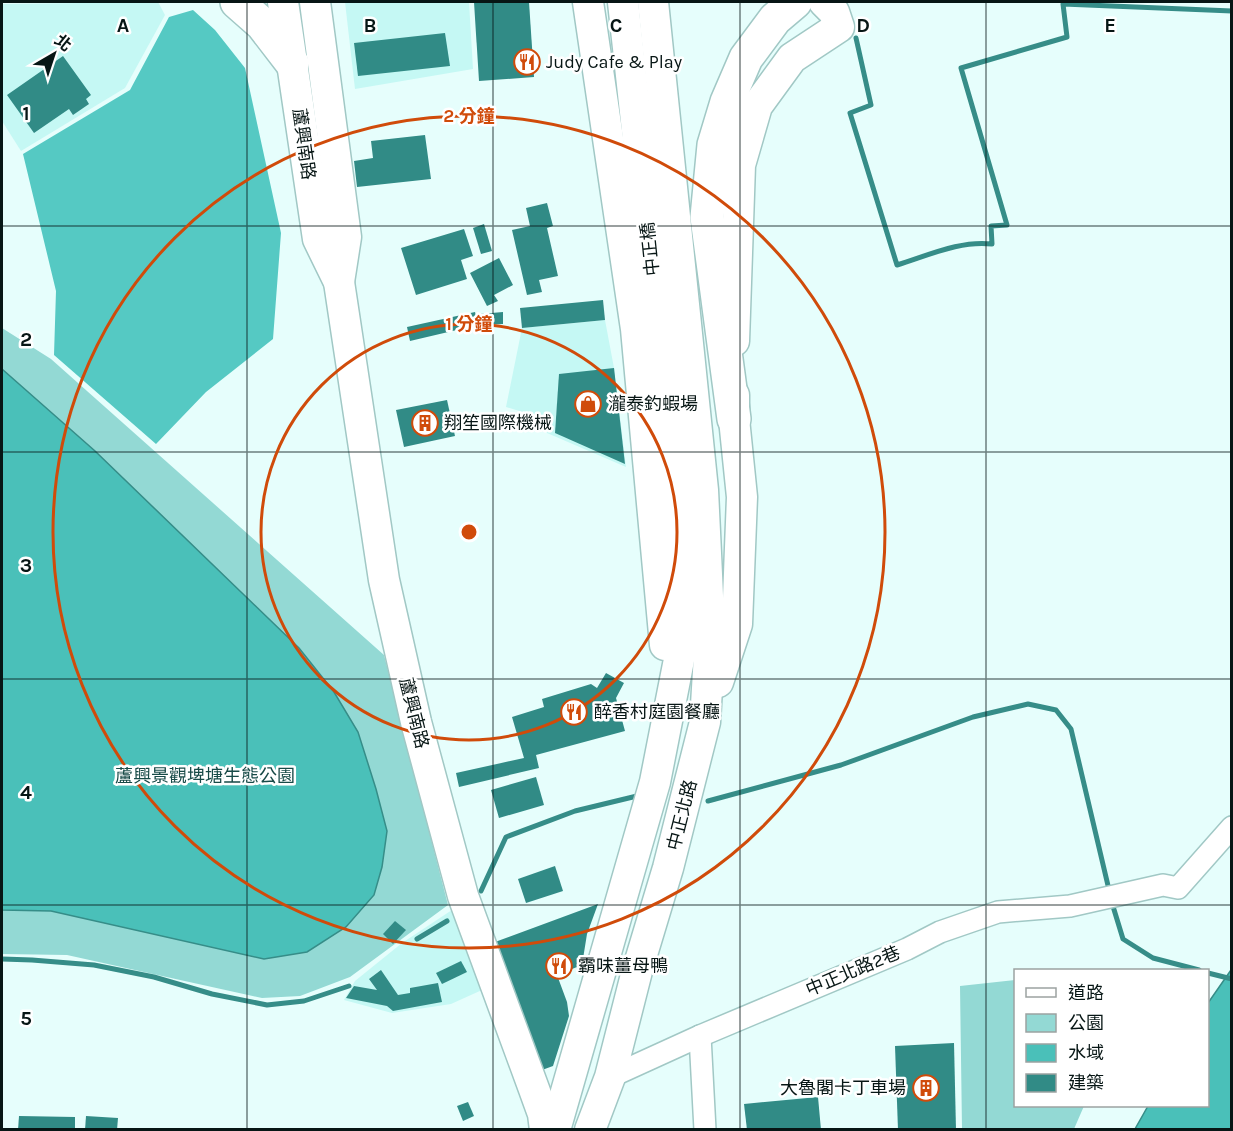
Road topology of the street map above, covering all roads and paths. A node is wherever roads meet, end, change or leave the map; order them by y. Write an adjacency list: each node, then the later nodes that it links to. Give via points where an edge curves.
1 (237, 2): 9 (highway, via 262,24)
2 (283, 2): 9 (street, 蘆興南路)
3 (315, 2): 10 (street, 蘆興南路, via 346,237)
4 (588, 2): 13 (street, via 636,329 665,629)
5 (624, 2): 12 (street, 中正橋)
6 (652, 2): 12 (street, 中正橋)
7 (795, 2): 11 (highway, via 775,20 746,58 714,145 707,217)
8 (824, 2): 11 (street, via 834,12 839,27 792,58 757,106 740,165)
9 (292, 63): 10 (street, 蘆興南路, via 318,239)
10 (339, 282): 18 (street, 蘆興南路, via 384,580 416,722 463,896 543,1114)
11 (734, 419): 14 (street, via 742,496 737,624)
12 (690, 493): 13 (street, 中正北路, via 685,628); 14 (street, 中正北路, via 710,638)
13 (669, 712): 19 (street, 中正北路, via 652,794)
14 (705, 722): 17 (street, 中正北路)
15 (1232, 827): 16 (street, 中正北路2巷, via 1178,888 1163,885 1070,906 998,912 940,932)
16 (700, 1036): 17 (street, 中正北路2巷); 21 (street)
17 (610, 1077): 20 (street, 中正北路)
18 (545, 1130)
19 (555, 1130)
20 (590, 1130)
21 (705, 1130)

